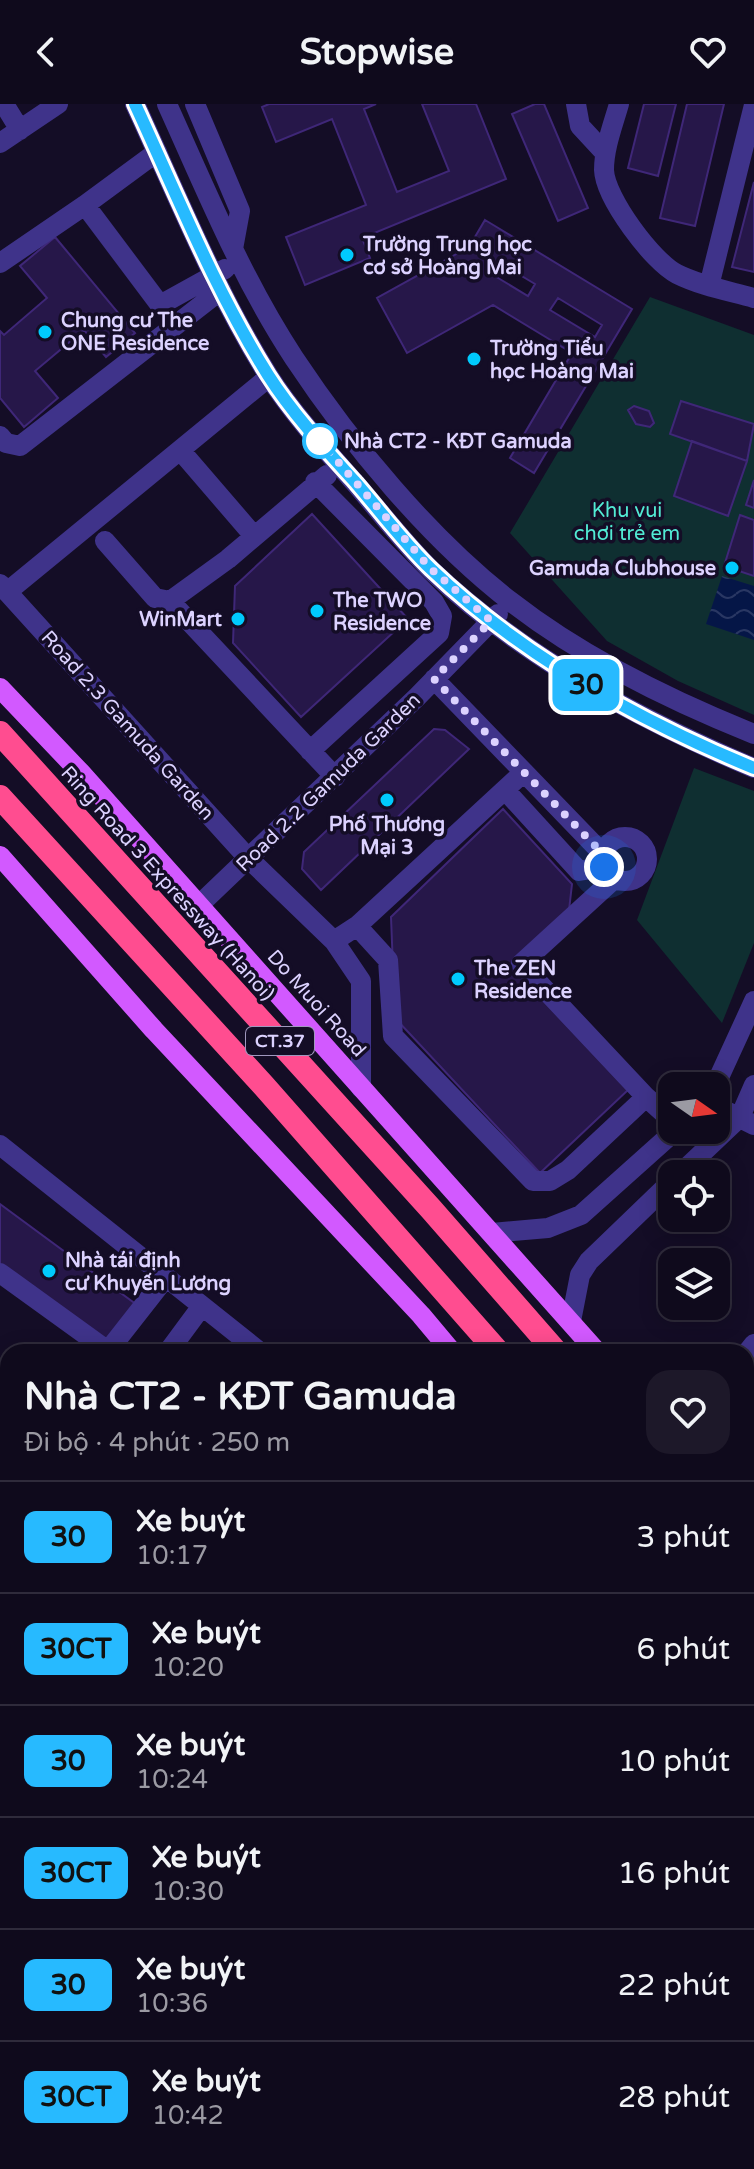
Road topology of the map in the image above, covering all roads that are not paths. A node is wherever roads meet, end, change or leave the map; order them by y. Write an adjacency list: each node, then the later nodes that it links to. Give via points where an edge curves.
1 (4, 104): 9 (street)
2 (58, 104): 9 (street)
3 (135, 104): 11 (street)
4 (167, 104): 14 (street)
5 (195, 104): 14 (street, via 240,211)
6 (576, 104): 12 (street, via 580,126)
7 (619, 104): 12 (street)
8 (754, 105): 17 (street)
9 (20, 130): 10 (street)
10 (0, 143)
11 (157, 152): 13 (street); 16 (street)
12 (605, 153): 17 (street, via 604,174 614,201 650,251 674,273)
13 (85, 205): 15 (street); 16 (street, via 160,305)
14 (236, 255): 16 (street); 30 (street, via 294,358 362,449 447,545)
15 (0, 263)
16 (217, 283): 19 (street); 20 (street, via 20,446)
17 (709, 286): 18 (street)
18 (754, 298)
19 (269, 377): 21 (street, Road 2.3 Gamuda Garden); 22 (street)
20 (0, 436)
21 (180, 450): 24 (street); 27 (street, Road 2.3 Gamuda Garden)
22 (340, 466): 23 (street); 26 (street)
23 (315, 482): 24 (street); 28 (street)
24 (254, 536): 29 (street)
25 (105, 541): 29 (street, via 155,598)
26 (430, 568): 28 (street); 31 (street)
27 (4, 588): 45 (street, Road 2.3 Gamuda Garden)
28 (420, 588): 32 (street, via 442,616 439,633)
29 (170, 601): 38 (street)
30 (510, 601): 31 (street, Road 2.2 Gamuda Garden); 37 (street, via 590,655 697,711)
31 (491, 621): 33 (street, Road 2.2 Gamuda Garden); 39 (street, via 578,681 688,740)
32 (394, 675): 35 (street); 38 (street)
33 (434, 679): 35 (street, Road 2.2 Gamuda Garden); 40 (street)
34 (0, 688): 47 (main road, Do Muoi Road)
35 (417, 697): 41 (street, Road 2.2 Gamuda Garden)
36 (0, 733): 72 (highway, Ring Road 3 Expressway (Hanoi) / CT.37)
37 (754, 734)
38 (310, 751): 41 (street)
39 (754, 768)
40 (524, 772): 42 (street); 46 (street)
41 (335, 777): 45 (street, Road 2.2 Gamuda Garden)
42 (505, 790): 46 (street, via 579,871); 48 (street)
43 (0, 797): 71 (highway, CT.37)
44 (0, 856): 70 (main road)
45 (248, 858): 47 (street, Road 2.2 Gamuda Garden); 49 (street, Road 2.3 Gamuda Garden)
46 (607, 867): 54 (street, via 521,964)
47 (197, 907): 53 (main road, Do Muoi Road)
48 (357, 926): 49 (street); 54 (street, via 388,960 393,1036 533,1181 550,1181 568,1170)
49 (334, 941): 53 (street, Road 2.3 Gamuda Garden, via 361,981)
50 (754, 1001): 51 (street)
51 (721, 1072)
52 (754, 1085): 56 (street)
53 (361, 1088): 61 (main road, Do Muoi Road)
54 (646, 1097): 55 (street)
55 (658, 1108)
56 (747, 1121): 59 (street)
57 (660, 1144): 61 (street, via 581,1215 548,1228)
58 (0, 1145): 63 (street)
59 (698, 1160)
60 (658, 1194): 65 (street, via 589,1261 580,1275)
61 (492, 1233): 65 (main road, Do Muoi Road)
62 (0, 1273): 66 (street)
63 (166, 1277): 64 (street); 67 (street)
64 (202, 1306): 68 (street); 69 (street)
65 (571, 1321): 73 (main road, Do Muoi Road)
66 (98, 1344)
67 (113, 1344)
68 (174, 1344)
69 (250, 1344)
70 (445, 1344)
71 (491, 1344)
72 (549, 1344)
73 (590, 1344)

